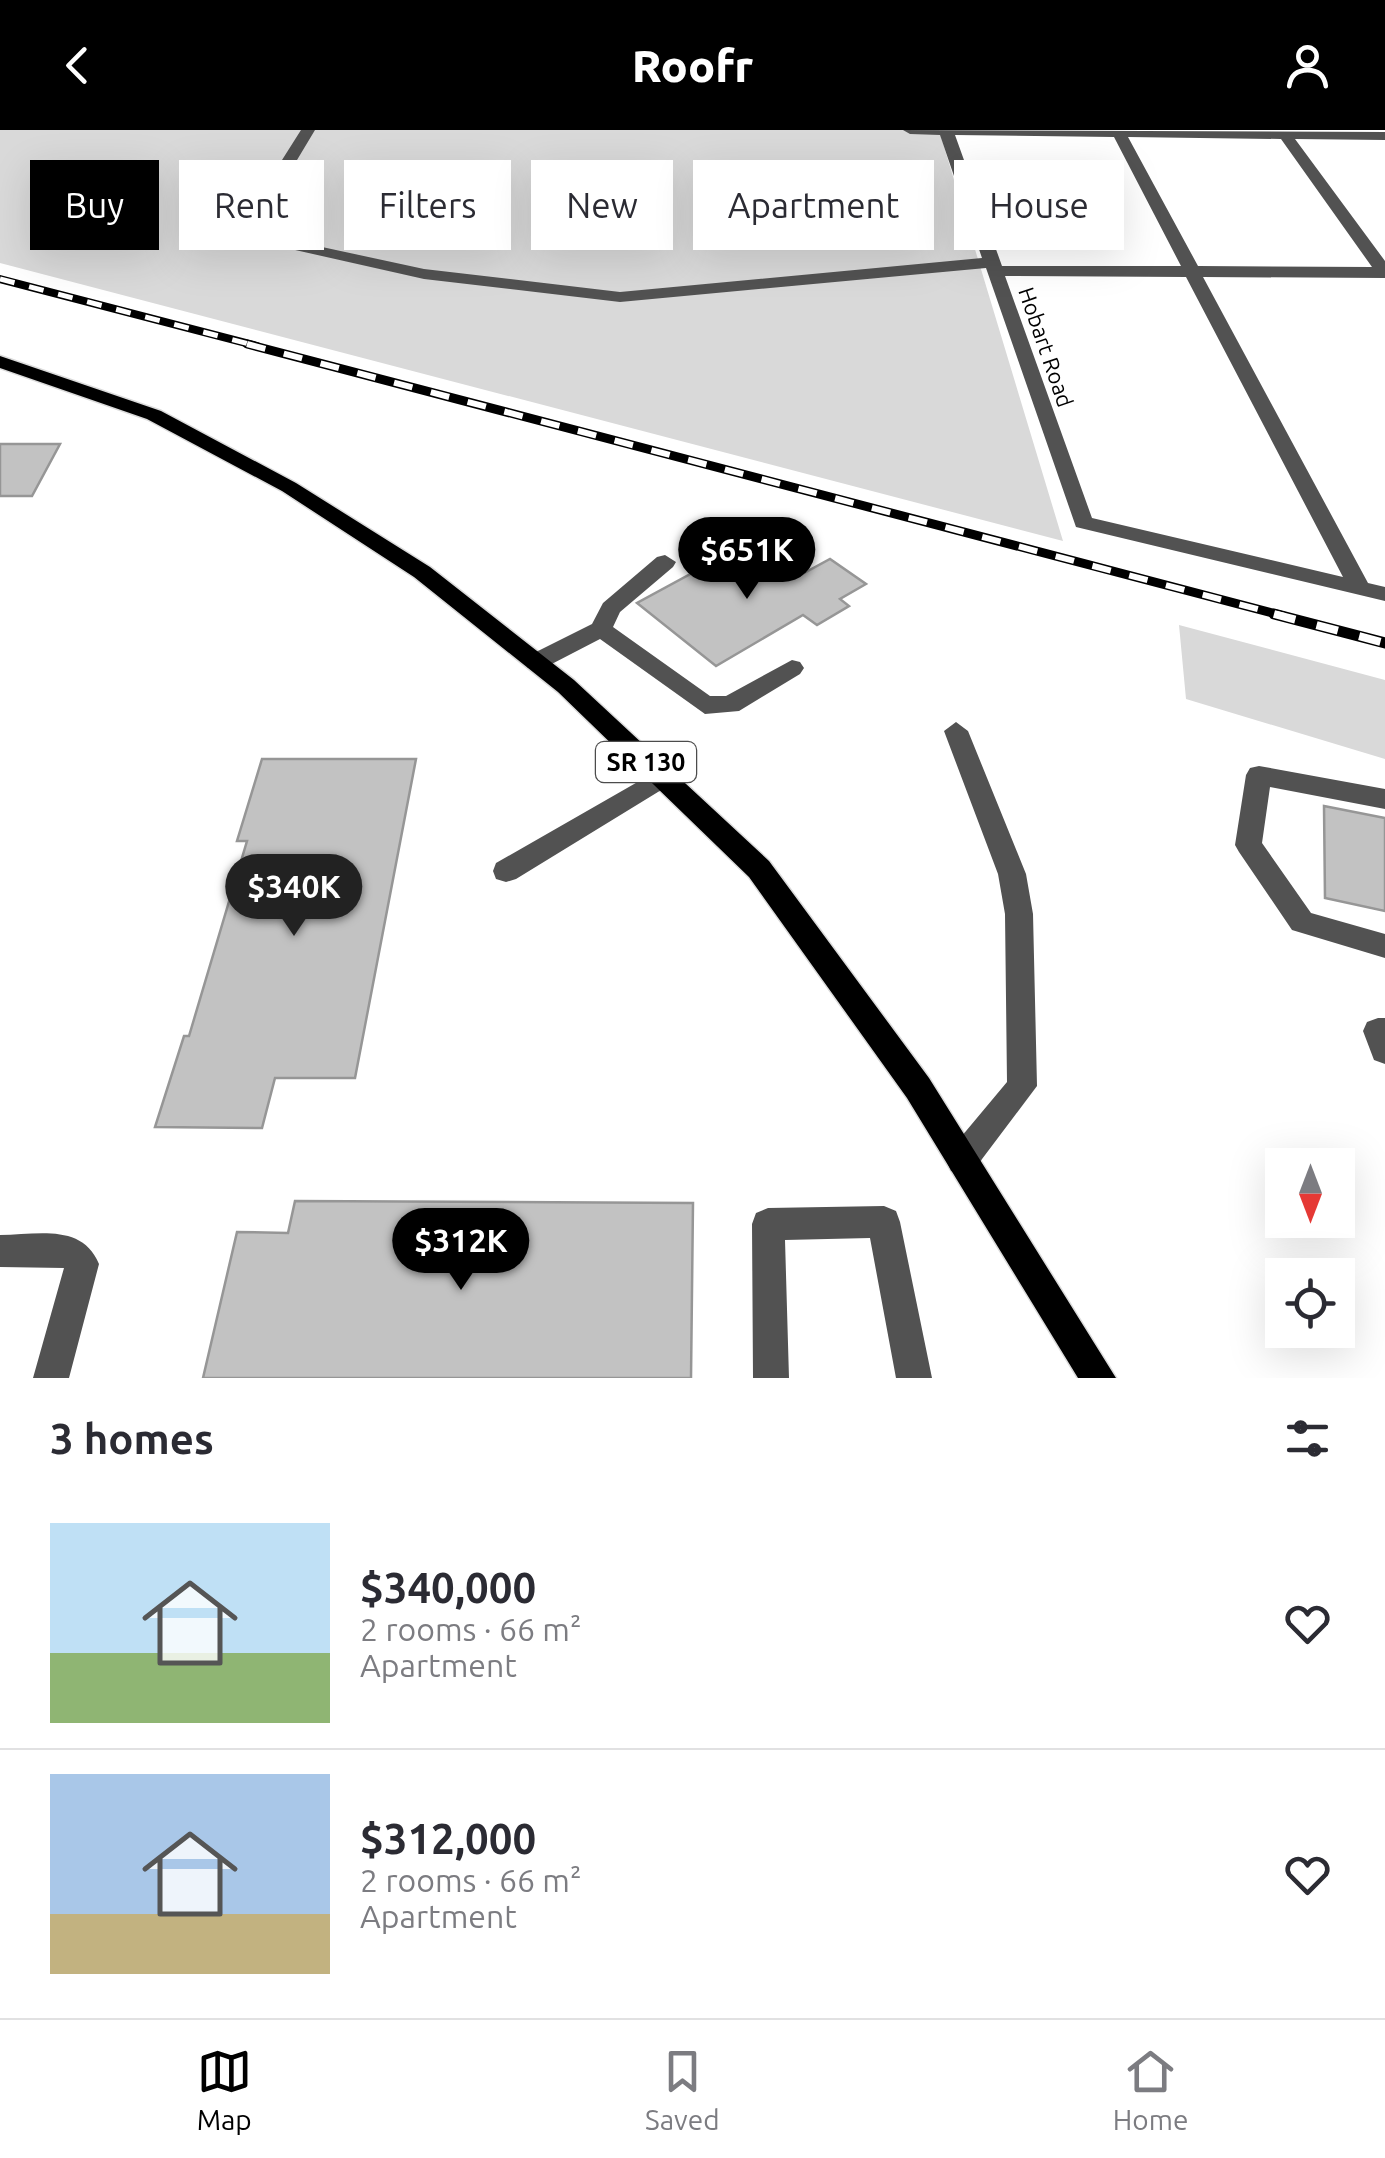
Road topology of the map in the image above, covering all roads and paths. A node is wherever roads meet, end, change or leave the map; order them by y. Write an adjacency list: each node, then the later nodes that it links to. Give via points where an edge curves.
1 (308, 130): 7 (street, via 271,190 265,213 279,242 424,274 620,297 938,265)
2 (910, 130): 3 (street)
3 (946, 131): 4 (street); 7 (street, Hobart Road)
4 (1120, 133): 5 (street); 8 (street)
5 (1285, 135): 6 (street); 9 (street)
6 (1385, 136)
7 (994, 267): 8 (street); 12 (street, Hobart Road, via 1084,522)
8 (1191, 270): 9 (street); 12 (street)
9 (1385, 272)
10 (0, 362): 15 (main road, SR 130, via 154,415 289,487 422,572)
11 (664, 562): 14 (street, via 611,608)
12 (1359, 588): 13 (street)
13 (1385, 594)
14 (601, 629): 15 (street); 16 (street, via 705,705 730,705)
15 (536, 662): 18 (main road, SR 130)
16 (792, 668)
17 (956, 731): 24 (street, via 1012,874 1019,914 1022,1086)
18 (662, 776): 20 (street); 24 (main road, SR 130, via 759,869 918,1088)
19 (1385, 800): 21 (street, via 1260,775 1248,846 1302,922)
20 (506, 871)
21 (1385, 946)
22 (1385, 1031): 23 (street, via 1378,1031)
23 (1385, 1051)
24 (962, 1160): 29 (main road, SR 130)
25 (0, 1251): 26 (street, via 71,1250 82,1264)
26 (51, 1378)
27 (770, 1378): 28 (street, via 768,1224 884,1222)
28 (914, 1378)
29 (1098, 1378)

